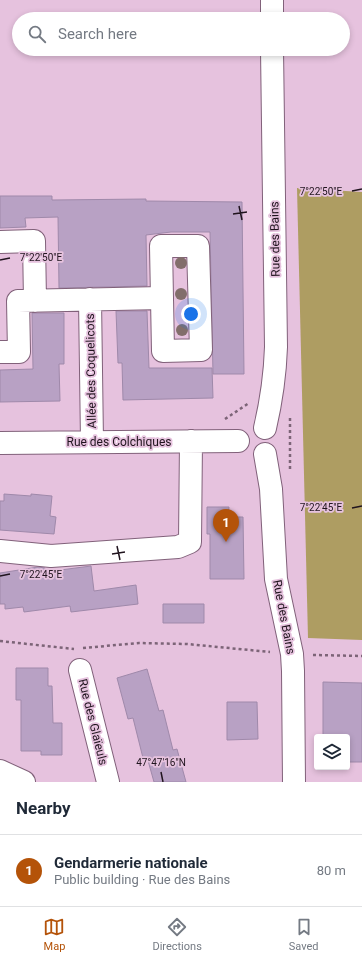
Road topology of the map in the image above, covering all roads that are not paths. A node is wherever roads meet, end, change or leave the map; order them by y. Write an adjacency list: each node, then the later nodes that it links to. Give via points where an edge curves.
1 (272, 0): 2 (street)
2 (272, 12)
3 (272, 56): 9 (street, Rue des Bains, via 276,346 275,376)
4 (0, 242): 6 (street, via 34,241)
5 (162, 298): 5 (street, via 161,246 198,246 201,350 163,351); 7 (street, Allée des Coquelicots)
6 (35, 300): 7 (street, Allée des Coquelicots); 8 (street, Allée des Coquelicots, via 18,301 19,352)
7 (90, 300): 12 (street, Allée des Coquelicots)
8 (0, 352)
9 (265, 428): 11 (street, via 252,424 241,432); 14 (street, via 271,437 271,444)
10 (197, 441): 11 (street, Rue des Colchiques); 12 (street, Rue des Colchiques); 15 (street, via 190,542 178,547 51,556)
11 (238, 441): 14 (street, via 246,454 257,457)
12 (92, 442): 13 (street, Rue des Colchiques)
13 (0, 443)
14 (265, 454): 20 (street, Rue des Bains, via 272,490 276,579 292,654)
15 (0, 551)
16 (80, 670): 18 (street, Rue des Glaïeuls)
17 (0, 771): 19 (street)
18 (102, 779)
19 (24, 782)
20 (294, 782)

